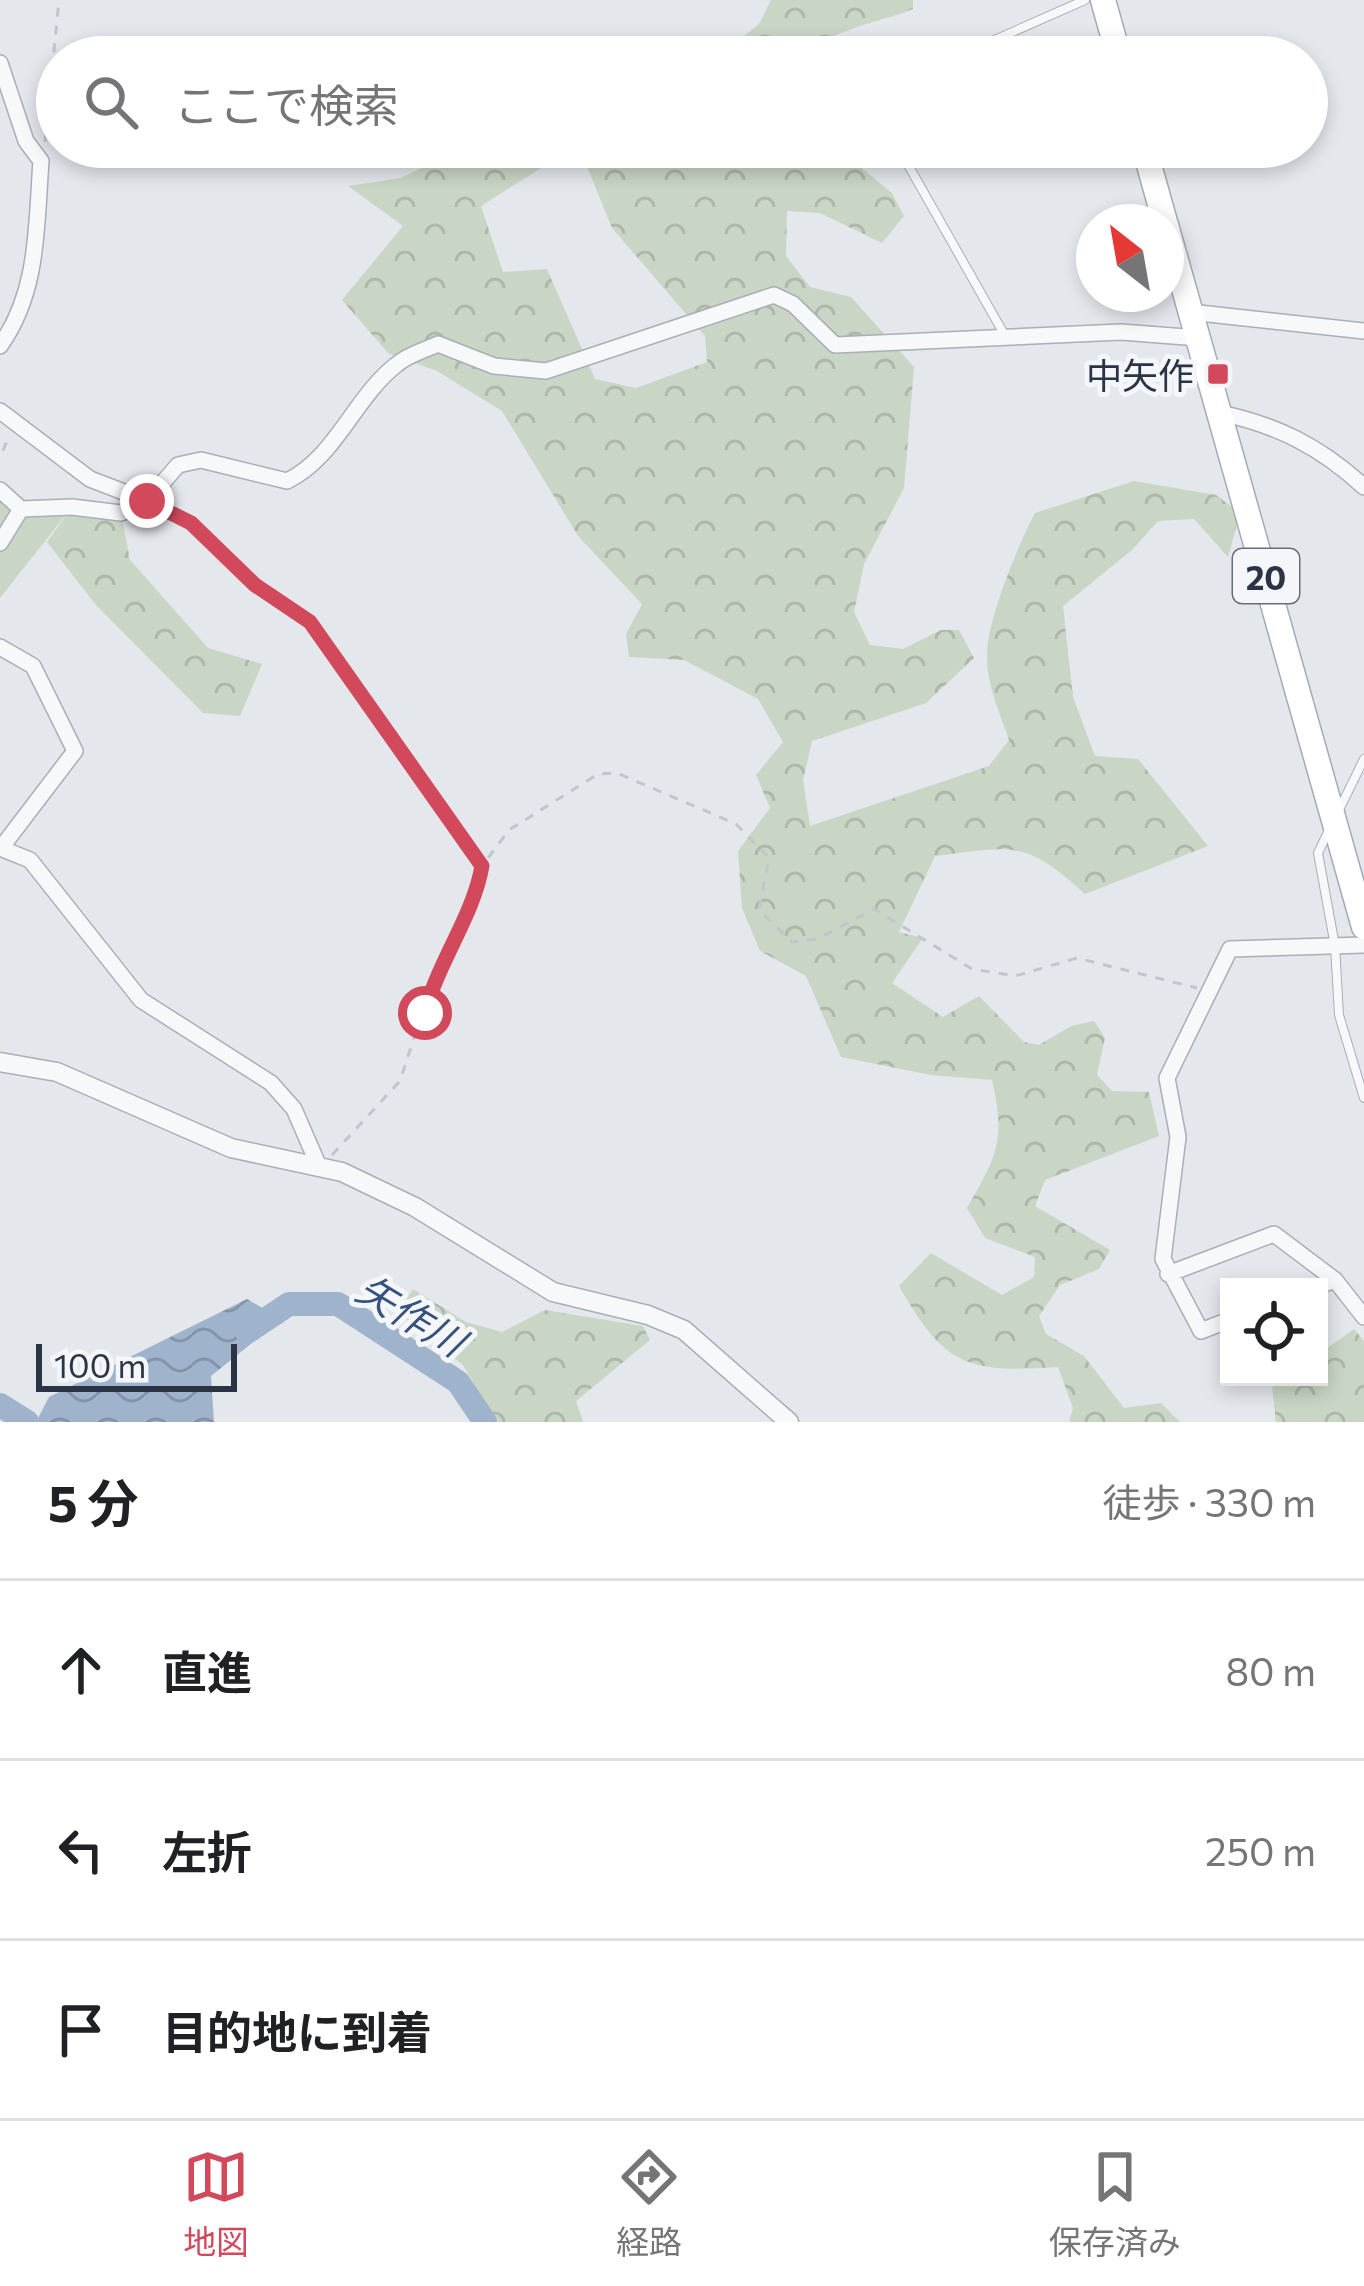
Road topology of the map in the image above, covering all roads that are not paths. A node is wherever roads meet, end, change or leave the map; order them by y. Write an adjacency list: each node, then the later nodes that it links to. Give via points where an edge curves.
1 (1085, 0): 3 (lane)
2 (1103, 0): 4 (main road)
3 (1004, 36)
4 (1113, 36)
5 (0, 63): 6 (street)
6 (36, 155)
7 (39, 168): 16 (street, via 28,291)
8 (910, 168): 15 (lane)
9 (1150, 168): 10 (main road, 20)
10 (1160, 204)
11 (1184, 290): 12 (main road, 20)
12 (1190, 312): 13 (street); 14 (main road, 20)
13 (1364, 331)
14 (1198, 338): 15 (street, via 1121,332); 18 (main road, 20)
15 (1008, 341): 21 (street, via 835,345 774,295 546,370 494,367 438,344 396,364 304,473 287,482 201,460 178,465)
16 (0, 346)
17 (0, 411): 21 (street, via 90,479)
18 (1220, 413): 19 (street, via 1302,440); 26 (main road, 20)
19 (1364, 487)
20 (0, 490): 22 (street)
21 (147, 501): 22 (street, via 121,513)
22 (21, 509): 23 (street)
23 (0, 543)
24 (0, 646): 27 (street, via 33,665 75,751)
25 (1364, 759): 26 (lane)
26 (1335, 817): 28 (main road, 20); 30 (lane, via 1318,854)
27 (1, 848): 33 (street, via 30,860 141,1000 271,1083 294,1109)
28 (1364, 927)
29 (1364, 945): 30 (street)
30 (1335, 946): 32 (lane, via 1339,1016); 34 (street, via 1230,949 1167,1078 1178,1137 1163,1259)
31 (0, 1063): 33 (street, via 58,1072 231,1148)
32 (1364, 1098)
33 (320, 1163): 39 (street, via 415,1207 554,1292 684,1330)
34 (1168, 1274): 35 (street, via 1274,1234); 38 (street, via 1201,1331)
35 (1335, 1280): 36 (street); 37 (street)
36 (1328, 1283)
37 (1364, 1317)
38 (1220, 1324)
39 (789, 1422)

